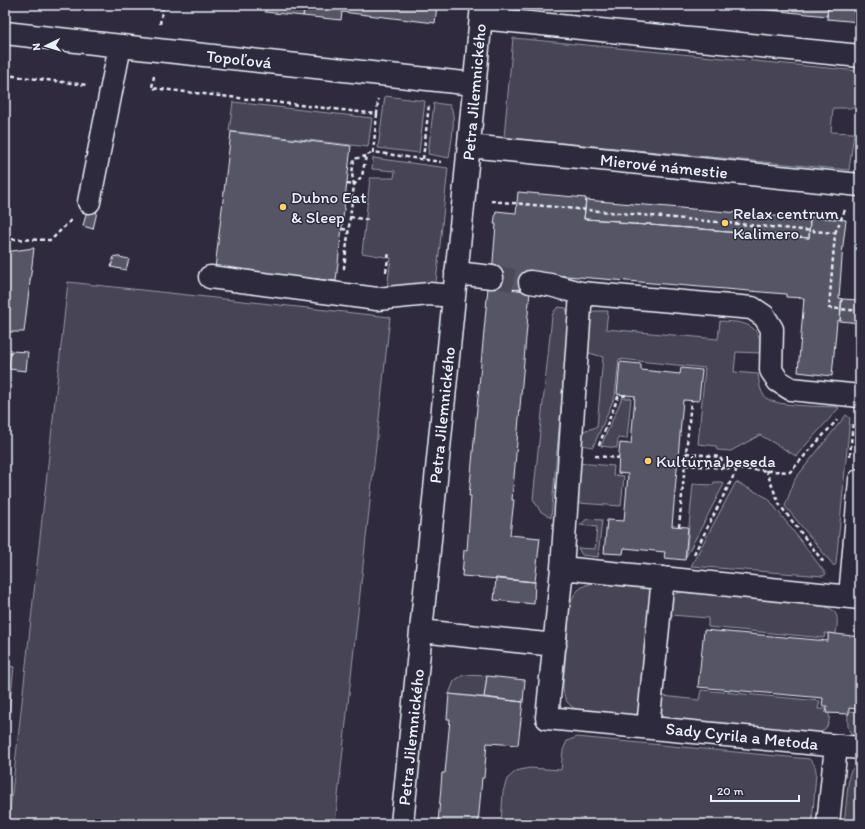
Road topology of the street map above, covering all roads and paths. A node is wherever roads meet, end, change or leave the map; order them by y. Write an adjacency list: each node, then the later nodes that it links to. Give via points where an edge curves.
1 (814, 5): 3 (path)
2 (854, 5): 3 (path)
3 (854, 9): 5 (path)
4 (481, 11): 8 (street); 10 (street, Petra Jilemnického)
5 (857, 22)
6 (5, 33): 7 (street, Topoľová)
7 (120, 46): 10 (street, Topoľová); 22 (street)
8 (860, 56)
9 (5, 75): 11 (path)
10 (474, 84): 16 (street, Petra Jilemnického)
11 (90, 86)
12 (429, 104): 17 (path)
13 (377, 114): 14 (path)
14 (373, 152): 15 (path); 17 (path)
15 (366, 156): 19 (path, via 362,176); 19 (path, via 354,159)
16 (468, 156): 17 (path); 20 (street, Mierové námestie); 33 (street, Petra Jilemnického)
17 (423, 159)
18 (347, 184): 19 (path)
19 (354, 185): 23 (path)
20 (860, 186)
21 (491, 201): 28 (path)
22 (90, 202): 29 (path, via 51,240)
23 (350, 217): 24 (path); 27 (path)
24 (369, 220)
25 (841, 220): 28 (path)
26 (342, 229): 27 (path)
27 (349, 230): 31 (path, via 344,268)
28 (835, 233): 39 (path, via 829,308)
29 (5, 239)
30 (389, 252): 32 (path)
31 (351, 268)
32 (386, 273)
33 (456, 273): 35 (street); 38 (street, Petra Jilemnického)
34 (210, 277): 38 (street, via 377,299 429,294)
35 (492, 277)
36 (530, 282): 37 (street)
37 (581, 293): 41 (street, via 752,308 764,316 772,329 771,370 778,381 791,388); 55 (street, Sady Cyrila a Metoda)
38 (454, 296): 58 (street, Petra Jilemnického)
39 (860, 311)
40 (626, 395): 45 (path, via 618,397)
41 (860, 396)
42 (691, 401): 46 (path)
43 (838, 418): 51 (path, via 790,472)
44 (853, 420): 47 (path)
45 (597, 448)
46 (686, 453): 48 (path); 49 (path, via 720,457)
47 (850, 458)
48 (685, 465): 49 (path); 53 (path)
49 (725, 468): 50 (path)
50 (737, 469): 51 (path); 54 (path)
51 (766, 470): 57 (path, via 779,504)
52 (860, 480): 57 (street)
53 (679, 526)
54 (692, 558)
55 (562, 568): 56 (street); 59 (street, Sady Cyrila a Metoda)
56 (663, 578): 57 (street); 60 (street, Sady Cyrila a Metoda)
57 (855, 597)
58 (421, 631): 59 (street); 63 (street, Petra Jilemnického)
59 (554, 645): 60 (street, Sady Cyrila a Metoda, via 547,718)
60 (648, 727): 61 (street, Sady Cyrila a Metoda)
61 (836, 746): 62 (street, Sady Cyrila a Metoda); 64 (street, Sady Cyrila a Metoda)
62 (860, 748)
63 (402, 824)
64 (828, 824)

